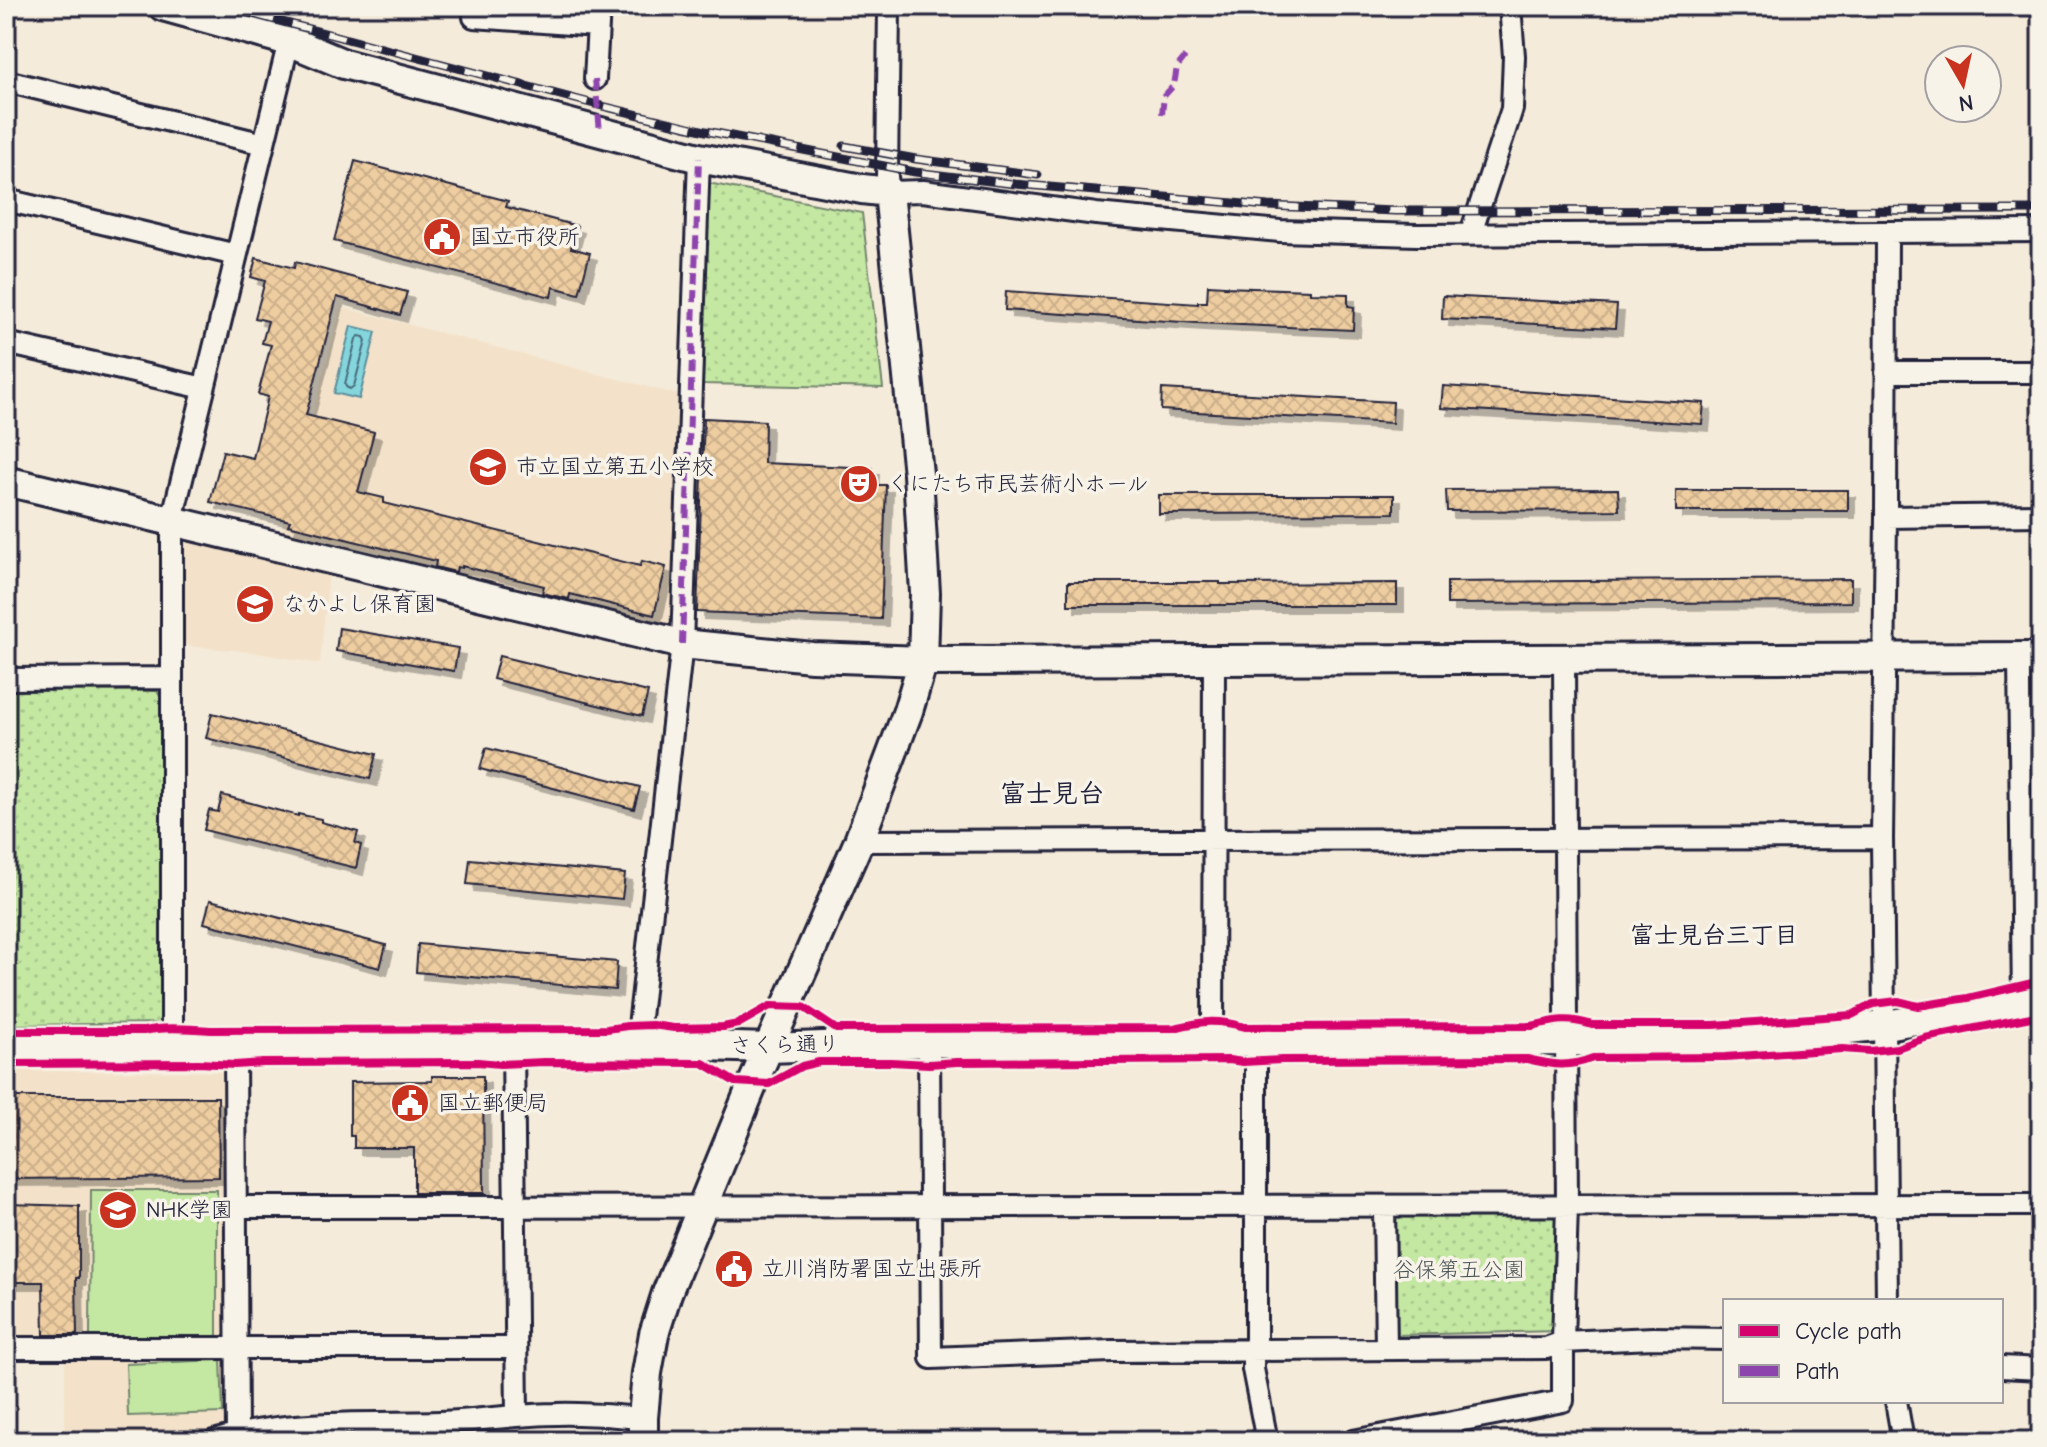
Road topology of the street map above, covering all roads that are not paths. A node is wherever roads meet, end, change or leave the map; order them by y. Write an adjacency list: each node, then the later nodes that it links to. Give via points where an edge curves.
1 (163, 6): 6 (street)
2 (474, 6): 5 (street, via 474,17)
3 (889, 6): 11 (street)
4 (1510, 6): 14 (street, via 1512,109)
5 (598, 16): 7 (street)
6 (289, 41): 9 (street); 10 (street, via 344,64)
7 (595, 79)
8 (6, 81): 9 (street)
9 (264, 144): 16 (street)
10 (699, 158): 11 (street); 25 (street)
11 (889, 192): 14 (street, via 923,191 1280,231); 30 (street, via 918,474)
12 (6, 200): 16 (street)
13 (2041, 231): 15 (street)
14 (1471, 233): 15 (street)
15 (1887, 233): 18 (street)
16 (236, 255): 20 (street)
17 (6, 343): 20 (street)
18 (1886, 372): 19 (street); 23 (street)
19 (2041, 372)
20 (204, 388): 24 (street)
21 (6, 481): 24 (street)
22 (2041, 515): 23 (street)
23 (1886, 517): 26 (street)
24 (172, 520): 25 (street); 31 (street)
25 (682, 644): 30 (street); 45 (street)
26 (1883, 657): 27 (street); 28 (street); 34 (street)
27 (2030, 657): 33 (street)
28 (1564, 659): 29 (street); 35 (street)
29 (1214, 660): 30 (street); 36 (street)
30 (923, 661): 37 (street)
31 (172, 678): 32 (street); 47 (street)
32 (6, 679)
33 (2032, 807): 38 (street)
34 (1882, 838): 35 (street); 39 (street)
35 (1565, 839): 36 (street); 40 (street)
36 (1214, 840): 37 (street); 41 (street)
37 (859, 841): 49 (street)
38 (2032, 1002): 39 (street, さくら通り)
39 (1885, 1025): 40 (street, さくら通り, via 1738,1041); 51 (street)
40 (1567, 1040): 43 (street, さくら通り); 50 (street)
41 (1213, 1041): 42 (street, さくら通り); 43 (street, さくら通り)
42 (929, 1042): 49 (street, さくら通り); 58 (street)
43 (1256, 1042): 54 (street)
44 (513, 1044): 45 (street, さくら通り); 46 (street, さくら通り); 53 (street)
45 (637, 1044): 49 (street, さくら通り)
46 (235, 1045): 47 (street, さくら通り); 56 (street)
47 (172, 1046): 48 (street, さくら通り)
48 (6, 1047)
49 (769, 1048): 57 (street)
50 (1567, 1205): 51 (street); 55 (street); 61 (street)
51 (1886, 1205): 52 (street); 59 (street)
52 (2041, 1205)
53 (515, 1206): 56 (street); 57 (street); 64 (street)
54 (1256, 1206): 55 (street); 58 (street); 65 (street)
55 (1384, 1206): 66 (street)
56 (236, 1207): 63 (street)
57 (703, 1207): 58 (street); 71 (street, via 654,1334)
58 (930, 1207): 65 (street, via 931,1358)
59 (1887, 1299)
60 (1723, 1339): 61 (street)
61 (1563, 1342): 66 (street, via 1546,1348); 75 (street, via 1563,1401)
62 (6, 1348): 63 (street)
63 (236, 1348): 64 (street); 72 (street)
64 (516, 1348): 70 (street)
65 (1254, 1349): 66 (street); 74 (street)
66 (1386, 1349)
67 (2003, 1367): 68 (street)
68 (2041, 1369)
69 (1896, 1403): 76 (street)
70 (517, 1416): 71 (street, via 558,1413); 72 (street, via 297,1426)
71 (643, 1429)
72 (237, 1438): 73 (street)
73 (214, 1441)
74 (1267, 1441)
75 (1353, 1441)
76 (1903, 1441)

